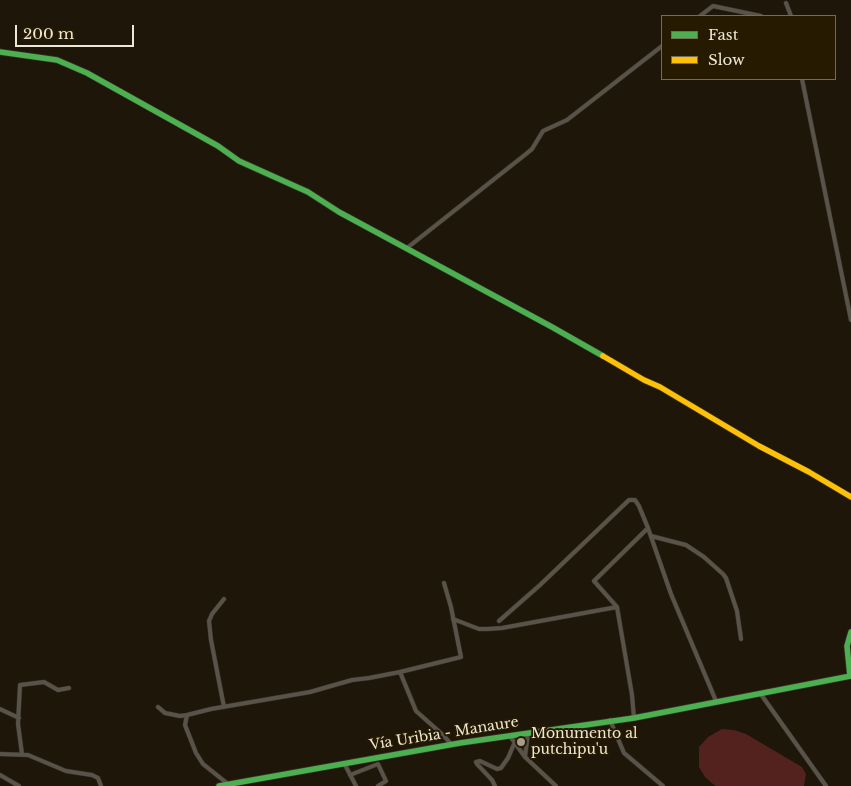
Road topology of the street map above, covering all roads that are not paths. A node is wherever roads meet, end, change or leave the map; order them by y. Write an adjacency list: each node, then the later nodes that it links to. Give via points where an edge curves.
1 (786, 3): 4 (street)
2 (701, 15): 3 (street, via 713,6)
3 (756, 15)
4 (790, 15)
5 (661, 47): 8 (street, via 567,120 543,131 532,149)
6 (0, 52): 8 (street, via 57,60 87,73 239,161 308,192)
7 (802, 80): 9 (street)
8 (407, 248): 10 (street, via 660,386)
9 (851, 320)
10 (851, 497)
11 (648, 528): 12 (street); 15 (street, via 594,580); 17 (street, via 637,502 629,500)
12 (651, 536): 19 (street, via 686,545 723,574 737,611); 24 (street, via 671,594)
13 (444, 583): 16 (street)
14 (224, 599): 26 (street, via 209,620)
15 (617, 606): 16 (street, via 502,628 479,629); 30 (street)
16 (453, 619): 20 (street, via 461,657)
17 (499, 621)
18 (851, 632): 21 (street, via 847,646)
19 (741, 639)
20 (400, 672): 26 (street); 35 (street, via 416,711)
21 (851, 677): 23 (street, Vía Uribia - Manaure)
22 (69, 688): 29 (street, via 58,690 44,682 20,684)
23 (760, 693): 24 (street, Vía Uribia - Manaure); 51 (street)
24 (716, 701): 30 (street, Vía Uribia - Manaure)
25 (158, 707): 28 (street, via 162,712)
26 (224, 707): 28 (street)
27 (0, 709): 29 (street)
28 (187, 715): 42 (street, via 185,725 196,753 203,764)
29 (18, 718): 37 (street)
30 (634, 718): 31 (street, Vía Uribia - Manaure)
31 (610, 720): 32 (street, Vía Uribia - Manaure); 50 (street, via 624,752)
32 (528, 733): 33 (street, Vía Uribia - Manaure); 38 (street)
33 (510, 736): 34 (street); 35 (street, Vía Uribia - Manaure)
34 (514, 744): 38 (street); 48 (street, via 500,768 476,762)
35 (452, 745): 39 (street, Vía Uribia - Manaure)
36 (0, 754): 37 (street)
37 (22, 754): 44 (street, via 66,772 92,775 98,778)
38 (525, 758): 49 (street)
39 (344, 764): 41 (street); 42 (street, Vía Uribia - Manaure)
40 (0, 775): 43 (street)
41 (350, 775): 46 (street); 47 (street, via 378,764 386,781)
42 (228, 784): 45 (street, Vía Uribia - Manaure)
43 (19, 786)
44 (101, 786)
45 (219, 786)
46 (356, 786)
47 (378, 786)
48 (495, 786)
49 (556, 786)
50 (663, 786)
51 (826, 786)

